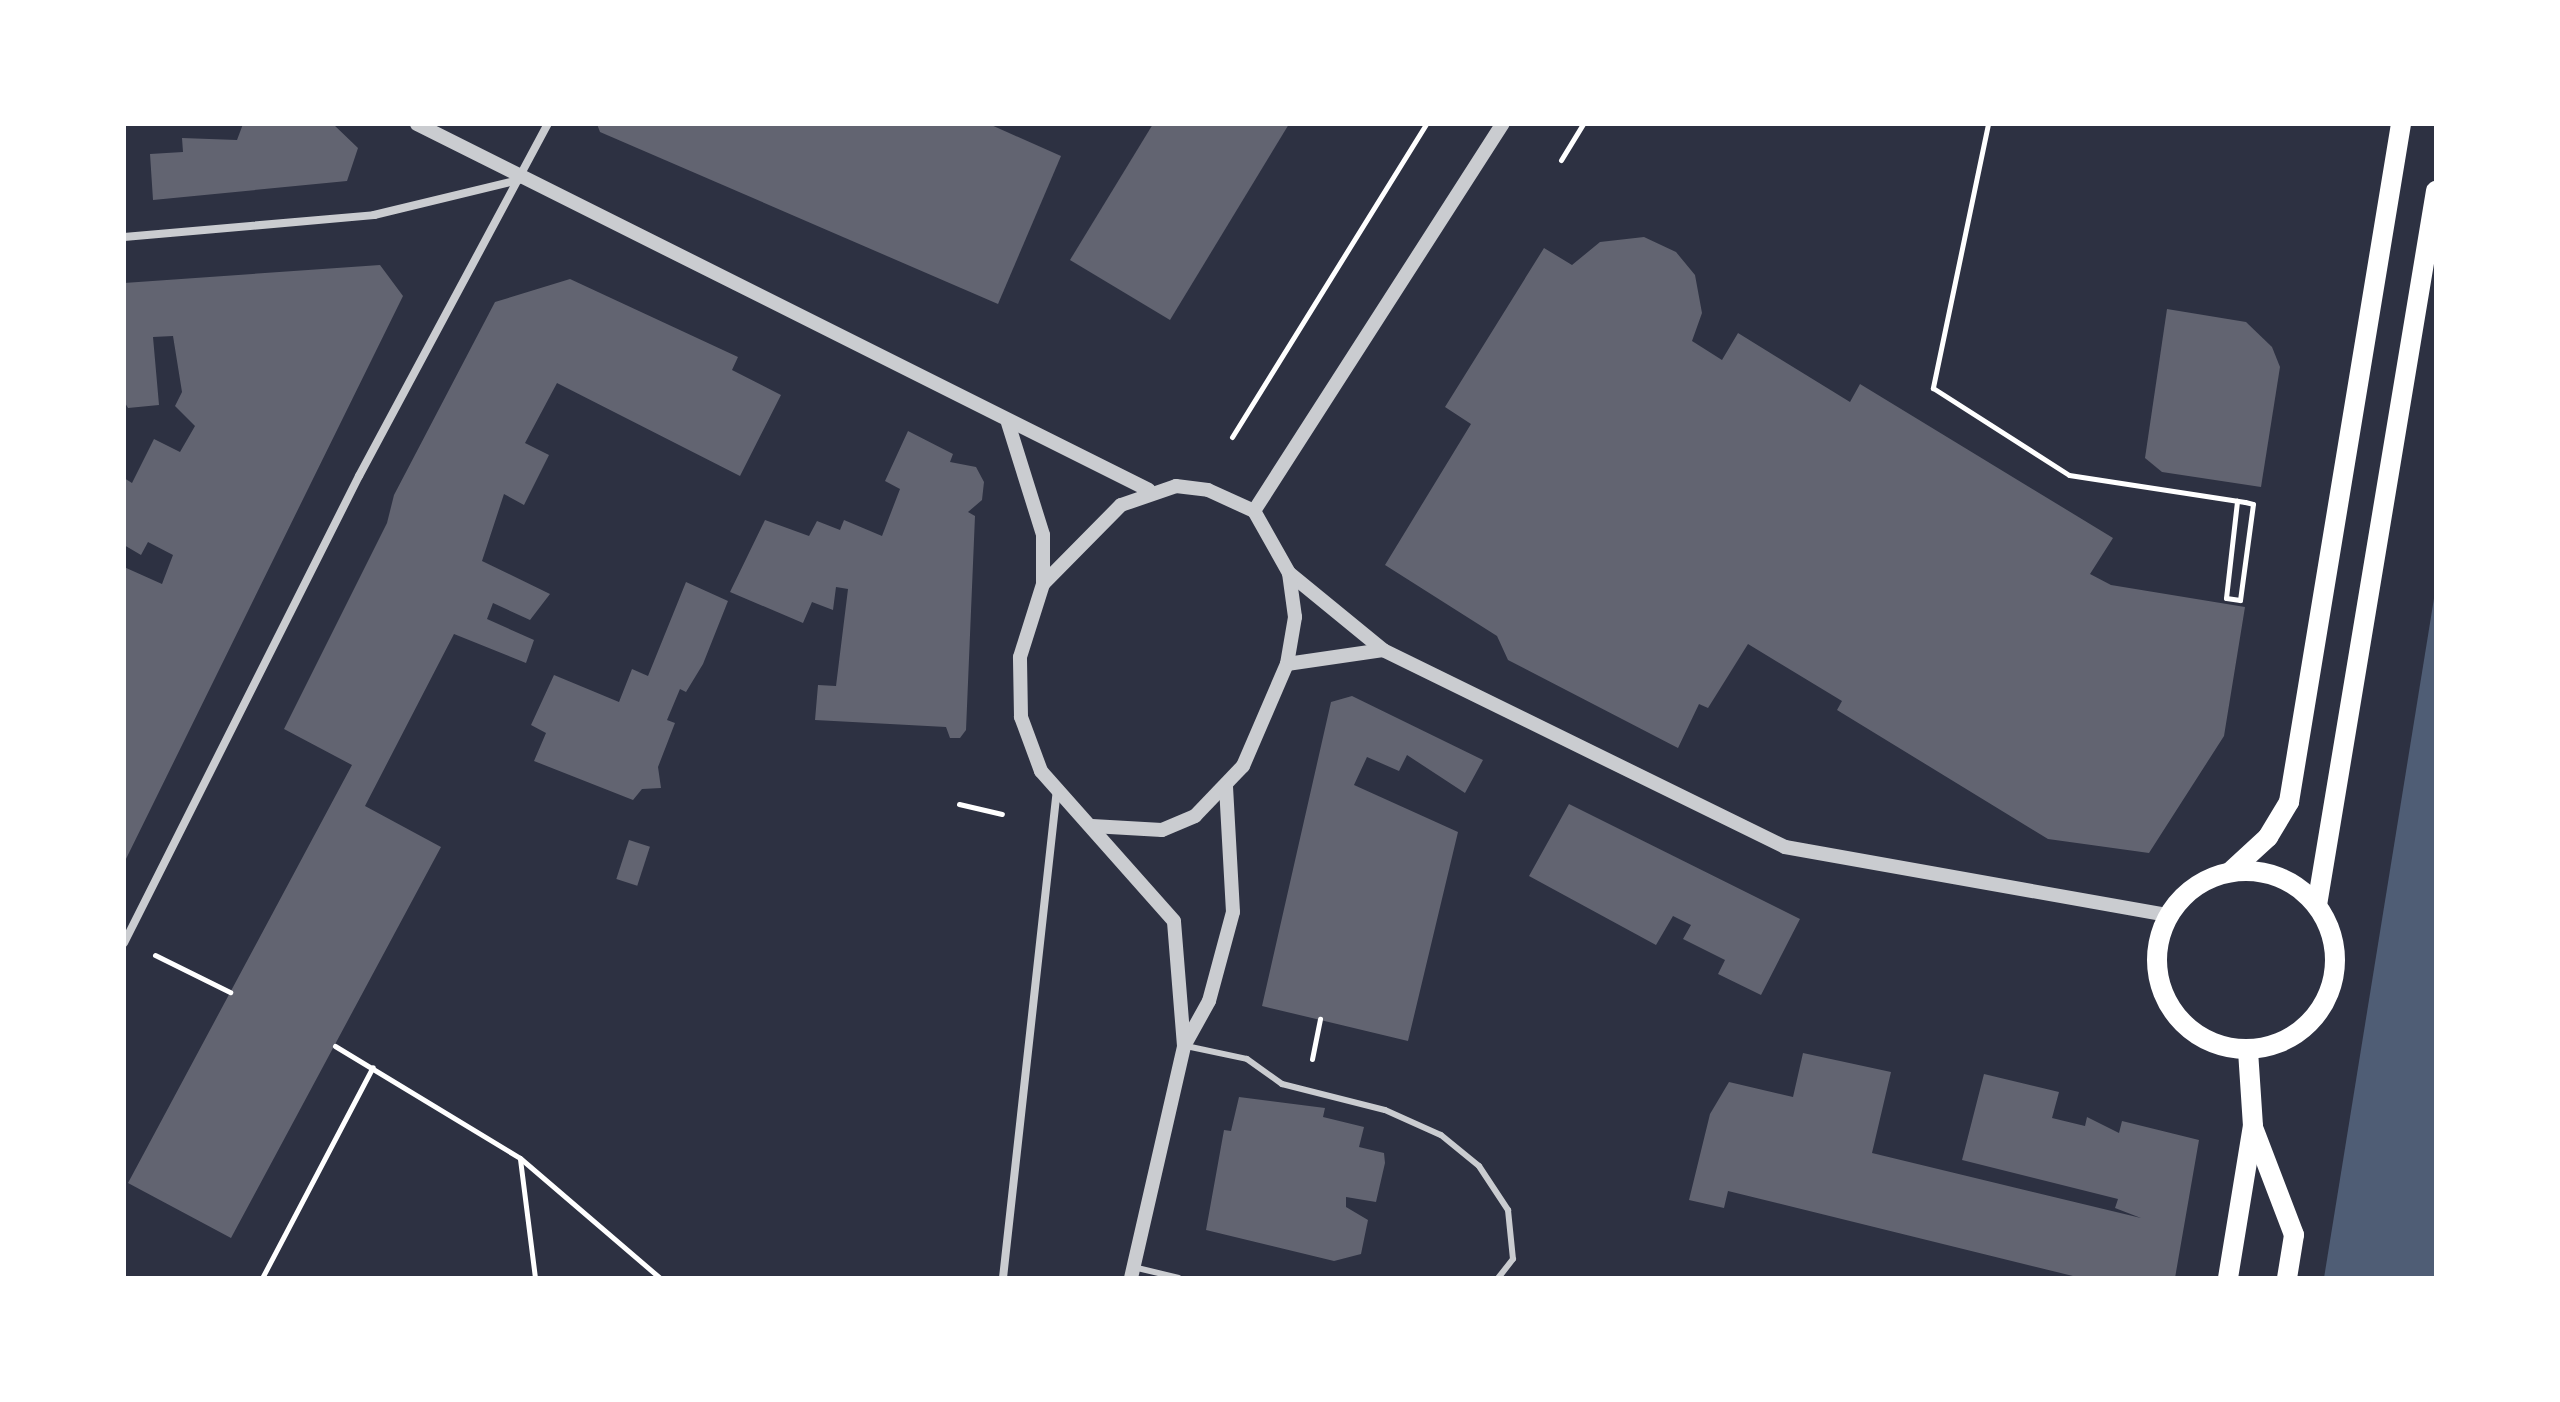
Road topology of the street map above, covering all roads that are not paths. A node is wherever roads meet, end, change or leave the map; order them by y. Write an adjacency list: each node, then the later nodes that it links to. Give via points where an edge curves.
1 (417, 124): 5 (street)
2 (548, 124): 5 (street)
3 (1502, 124): 10 (street)
4 (2401, 124): 18 (main road, via 2289,802 2268,837)
5 (519, 180): 7 (street, via 374,215); 8 (street); 21 (street, via 359,476)
6 (2436, 191): 19 (main road)
7 (124, 237)
8 (1008, 423): 9 (street); 12 (street, via 1043,535)
9 (1149, 490): 10 (street, via 1208,490); 12 (street, via 1121,505)
10 (1254, 511): 11 (street)
11 (1289, 573): 13 (street); 14 (street, via 1295,617)
12 (1043, 584): 16 (street, via 1020,657 1021,717)
13 (1383, 650): 14 (street); 20 (street, via 1785,847)
14 (1287, 664): 15 (street, via 1254,745)
15 (1226, 786): 17 (street, via 1195,816 1162,830); 22 (street, via 1233,912 1209,1001)
16 (1057, 791): 17 (street); 26 (street)
17 (1092, 826): 22 (street, via 1174,921)
18 (2230, 872): 19 (main road, via 2292,883); 20 (main road, via 2195,888)
19 (2317, 905): 23 (main road, via 2336,957 2332,985 2301,1031)
20 (2168, 915): 23 (main road, via 2157,951 2161,989 2180,1022 2211,1044)
21 (125, 941)
22 (1184, 1046): 25 (street); 28 (lane, via 1247,1059 1282,1084 1385,1110 1441,1135 1479,1166 1508,1210 1513,1259)
23 (2248, 1050): 24 (main road)
24 (2253, 1126): 29 (main road); 30 (main road, via 2294,1235)
25 (1132, 1273): 27 (lane)
26 (1003, 1278)
27 (1179, 1278)
28 (1498, 1278)
29 (2228, 1278)
30 (2287, 1278)

